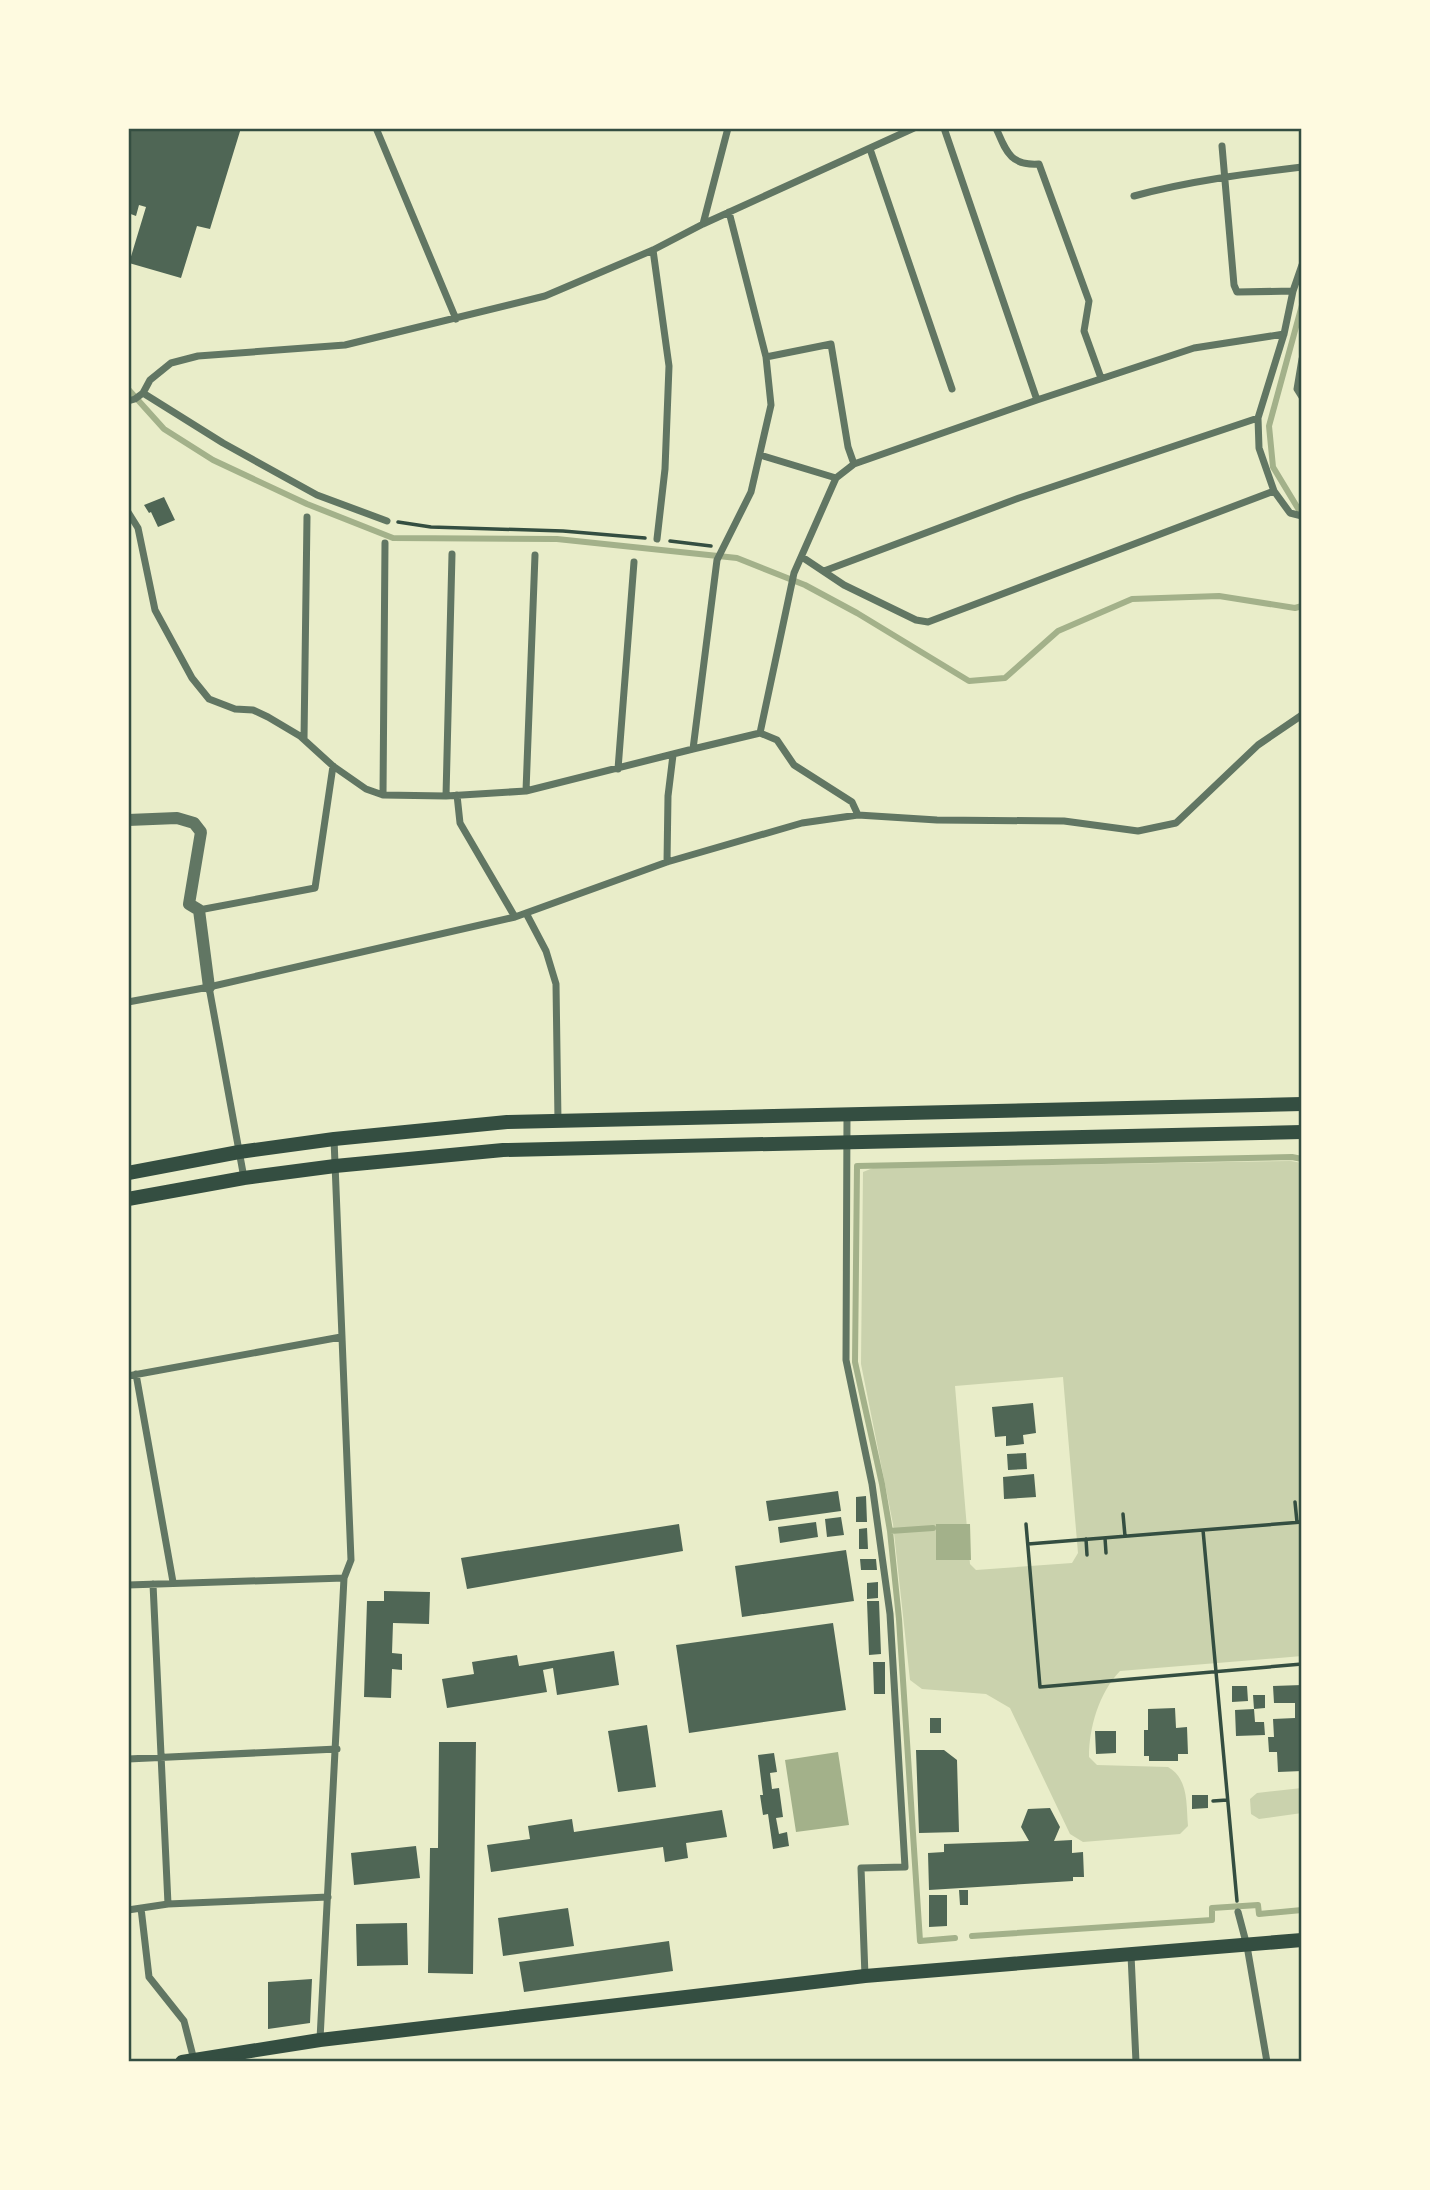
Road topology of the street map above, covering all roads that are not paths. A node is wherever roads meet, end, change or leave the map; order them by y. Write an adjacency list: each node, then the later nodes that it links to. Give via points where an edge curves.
1 (376, 128): 16 (street)
2 (728, 128): 12 (street)
3 (914, 128): 7 (street)
4 (944, 128): 24 (street)
5 (996, 128): 20 (street, via 1007,153 1024,165 1039,163 1089,301 1084,331)
6 (1222, 146): 9 (street)
7 (870, 149): 11 (street); 21 (street)
8 (1302, 167): 9 (street)
9 (1224, 176): 10 (street); 15 (street, via 1237,292)
10 (1134, 196)
11 (729, 212): 12 (street); 18 (street)
12 (704, 224): 13 (street)
13 (653, 250): 16 (street, via 545,296); 35 (street, via 668,366)
14 (1302, 265): 15 (street)
15 (1293, 291): 17 (street)
16 (456, 319): 22 (street, via 345,345 198,356 171,363 150,380)
17 (1284, 334): 20 (street, via 1195,348); 26 (street)
18 (766, 357): 27 (street, via 771,405); 28 (street, via 831,344)
19 (1302, 359): 23 (street, via 1297,389)
20 (1101, 378): 24 (street)
21 (952, 389)
22 (143, 393): 25 (street); 34 (street, via 317,495)
23 (1302, 397)
24 (1037, 400): 28 (street)
25 (128, 401)
26 (1258, 418): 30 (street, via 1259,449); 41 (street, via 1019,498)
27 (760, 455): 29 (street); 45 (street, via 751,492 717,560)
28 (854, 464): 29 (street)
29 (836, 478): 39 (street)
30 (1274, 491): 32 (street, via 1290,513); 41 (street, via 928,622 844,585)
31 (128, 512): 44 (street, via 138,528 155,610 192,678 209,699 253,710)
32 (1302, 516)
33 (307, 517): 44 (street)
34 (387, 521)
35 (657, 539)
36 (385, 543): 50 (street)
37 (452, 554): 52 (street)
38 (536, 555): 49 (street)
39 (802, 557): 41 (street); 43 (street, via 794,573)
40 (634, 562): 48 (street)
41 (824, 571)
42 (1302, 715): 53 (street, via 1258,745 1176,822 1138,831 1064,821)
43 (760, 733): 45 (street); 53 (street, via 777,740 794,765 852,802)
44 (304, 738): 47 (street)
45 (693, 749): 46 (street)
46 (673, 755): 48 (street); 55 (street)
47 (333, 766): 50 (street, via 354,783); 56 (street, via 315,888)
48 (618, 769): 49 (street)
49 (526, 791): 51 (street)
50 (383, 795): 52 (street)
51 (457, 795): 52 (street); 58 (street, via 460,823)
52 (446, 796)
53 (858, 815): 55 (street, via 802,822)
54 (128, 820): 56 (street, via 177,818 194,823 201,832 189,904)
55 (667, 862): 57 (street)
56 (199, 910): 59 (street)
57 (526, 913): 58 (street); 63 (street, via 546,951 556,984)
58 (515, 917): 59 (street)
59 (209, 987): 60 (street); 67 (street)
60 (128, 1002)
61 (1302, 1104): 62 (main road)
62 (847, 1115): 63 (main road); 66 (street)
63 (558, 1121): 65 (main road)
64 (1302, 1132): 66 (main road)
65 (334, 1139): 67 (main road); 68 (street)
66 (847, 1141): 68 (main road, via 503,1150); 89 (street, via 846,1360 873,1484 890,1614 905,1867 861,1868)
67 (239, 1152): 69 (main road); 70 (street)
68 (335, 1166): 70 (main road); 72 (street)
69 (128, 1173)
70 (243, 1178): 71 (main road)
71 (128, 1199)
72 (341, 1337): 73 (street); 74 (street, via 351,1560)
73 (132, 1375): 75 (street)
74 (344, 1578): 75 (street); 78 (street)
75 (173, 1582): 76 (street)
76 (153, 1584): 77 (street); 79 (street)
77 (128, 1585)
78 (337, 1749): 79 (street); 81 (street)
79 (160, 1758): 80 (street); 82 (street)
80 (128, 1759)
81 (328, 1897): 82 (street); 90 (street)
82 (168, 1903): 83 (street)
83 (141, 1908): 84 (street); 91 (street, via 149,1977 184,2021)
84 (128, 1910)
85 (1238, 1912): 87 (street)
86 (1302, 1940): 87 (main road)
87 (1247, 1946): 88 (main road); 93 (street)
88 (1131, 1955): 89 (main road); 92 (street)
89 (866, 1976): 90 (main road)
90 (320, 2040): 91 (main road)
91 (188, 2061)
92 (1136, 2062)
93 (1267, 2062)

